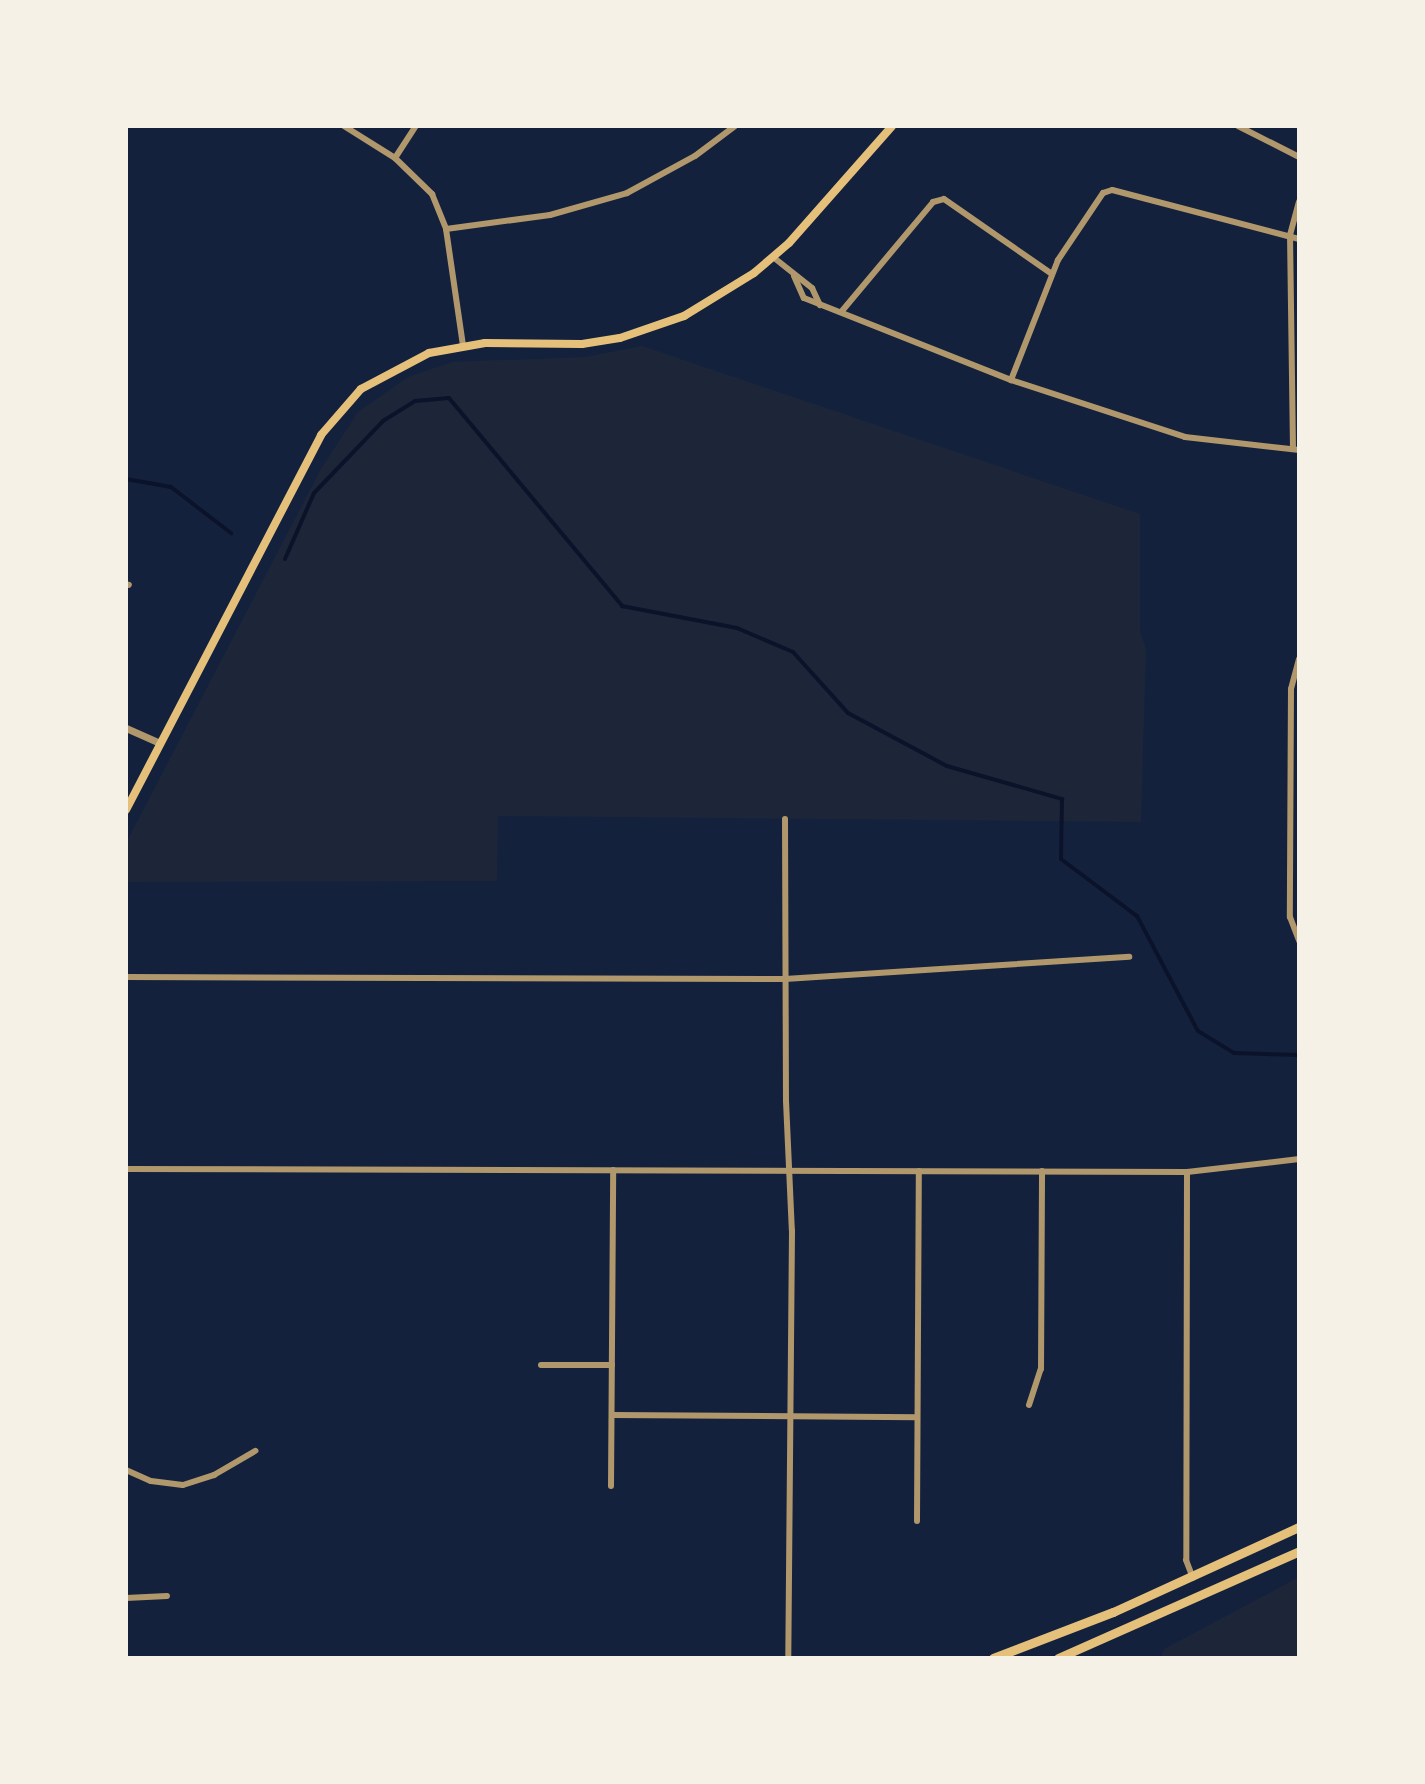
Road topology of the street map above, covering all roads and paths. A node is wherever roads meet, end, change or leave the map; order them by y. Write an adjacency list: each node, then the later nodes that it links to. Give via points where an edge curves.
1 (344, 126): 7 (street)
2 (416, 126): 7 (street)
3 (735, 126): 10 (street, via 695,156 627,193 550,215)
4 (892, 126): 13 (main road)
5 (1238, 126): 6 (street)
6 (1299, 157)
7 (395, 158): 10 (street, via 432,194)
8 (1299, 202): 11 (street)
9 (1299, 228): 11 (street)
10 (446, 229): 18 (street)
11 (1290, 235): 12 (street); 14 (street, via 1112,190 1103,193); 20 (street)
12 (1299, 239)
13 (773, 257): 15 (street); 18 (main road, via 684,316 620,338 582,344)
14 (1052, 274): 17 (street, via 944,199 933,202); 19 (street)
15 (794, 276): 16 (street, via 812,288); 16 (street, via 804,298)
16 (820, 305): 17 (street)
17 (842, 311): 19 (street)
18 (463, 345): 23 (main road, via 429,353 383,374 334,417)
19 (1011, 380): 20 (street, via 1185,437)
20 (1296, 449)
21 (1299, 659): 26 (street, via 1291,689 1290,917)
22 (126, 728): 23 (street)
23 (160, 743): 24 (main road)
24 (126, 810)
25 (785, 819): 29 (street)
26 (1299, 941)
27 (1129, 957): 29 (street)
28 (126, 977): 29 (street)
29 (785, 979): 33 (street)
30 (1299, 1159): 36 (street)
31 (126, 1169): 32 (street)
32 (613, 1170): 33 (street); 38 (street)
33 (788, 1171): 34 (street); 41 (street)
34 (919, 1171): 35 (street); 42 (street)
35 (1042, 1171): 36 (street); 39 (street, via 1041,1369)
36 (1187, 1172): 49 (street, via 1186,1560)
37 (541, 1365): 38 (street)
38 (612, 1365): 40 (street)
39 (1029, 1405)
40 (612, 1415): 41 (street); 45 (street)
41 (791, 1416): 42 (street); 52 (street)
42 (917, 1417): 46 (street)
43 (255, 1451): 44 (street, via 214,1475 183,1485 151,1481)
44 (126, 1470)
45 (611, 1486)
46 (917, 1521)
47 (1299, 1527): 49 (main road)
48 (1299, 1551): 54 (main road)
49 (1193, 1578): 53 (main road)
50 (167, 1596): 51 (street)
51 (126, 1598)
52 (788, 1658)
53 (993, 1658)
54 (1058, 1658)

